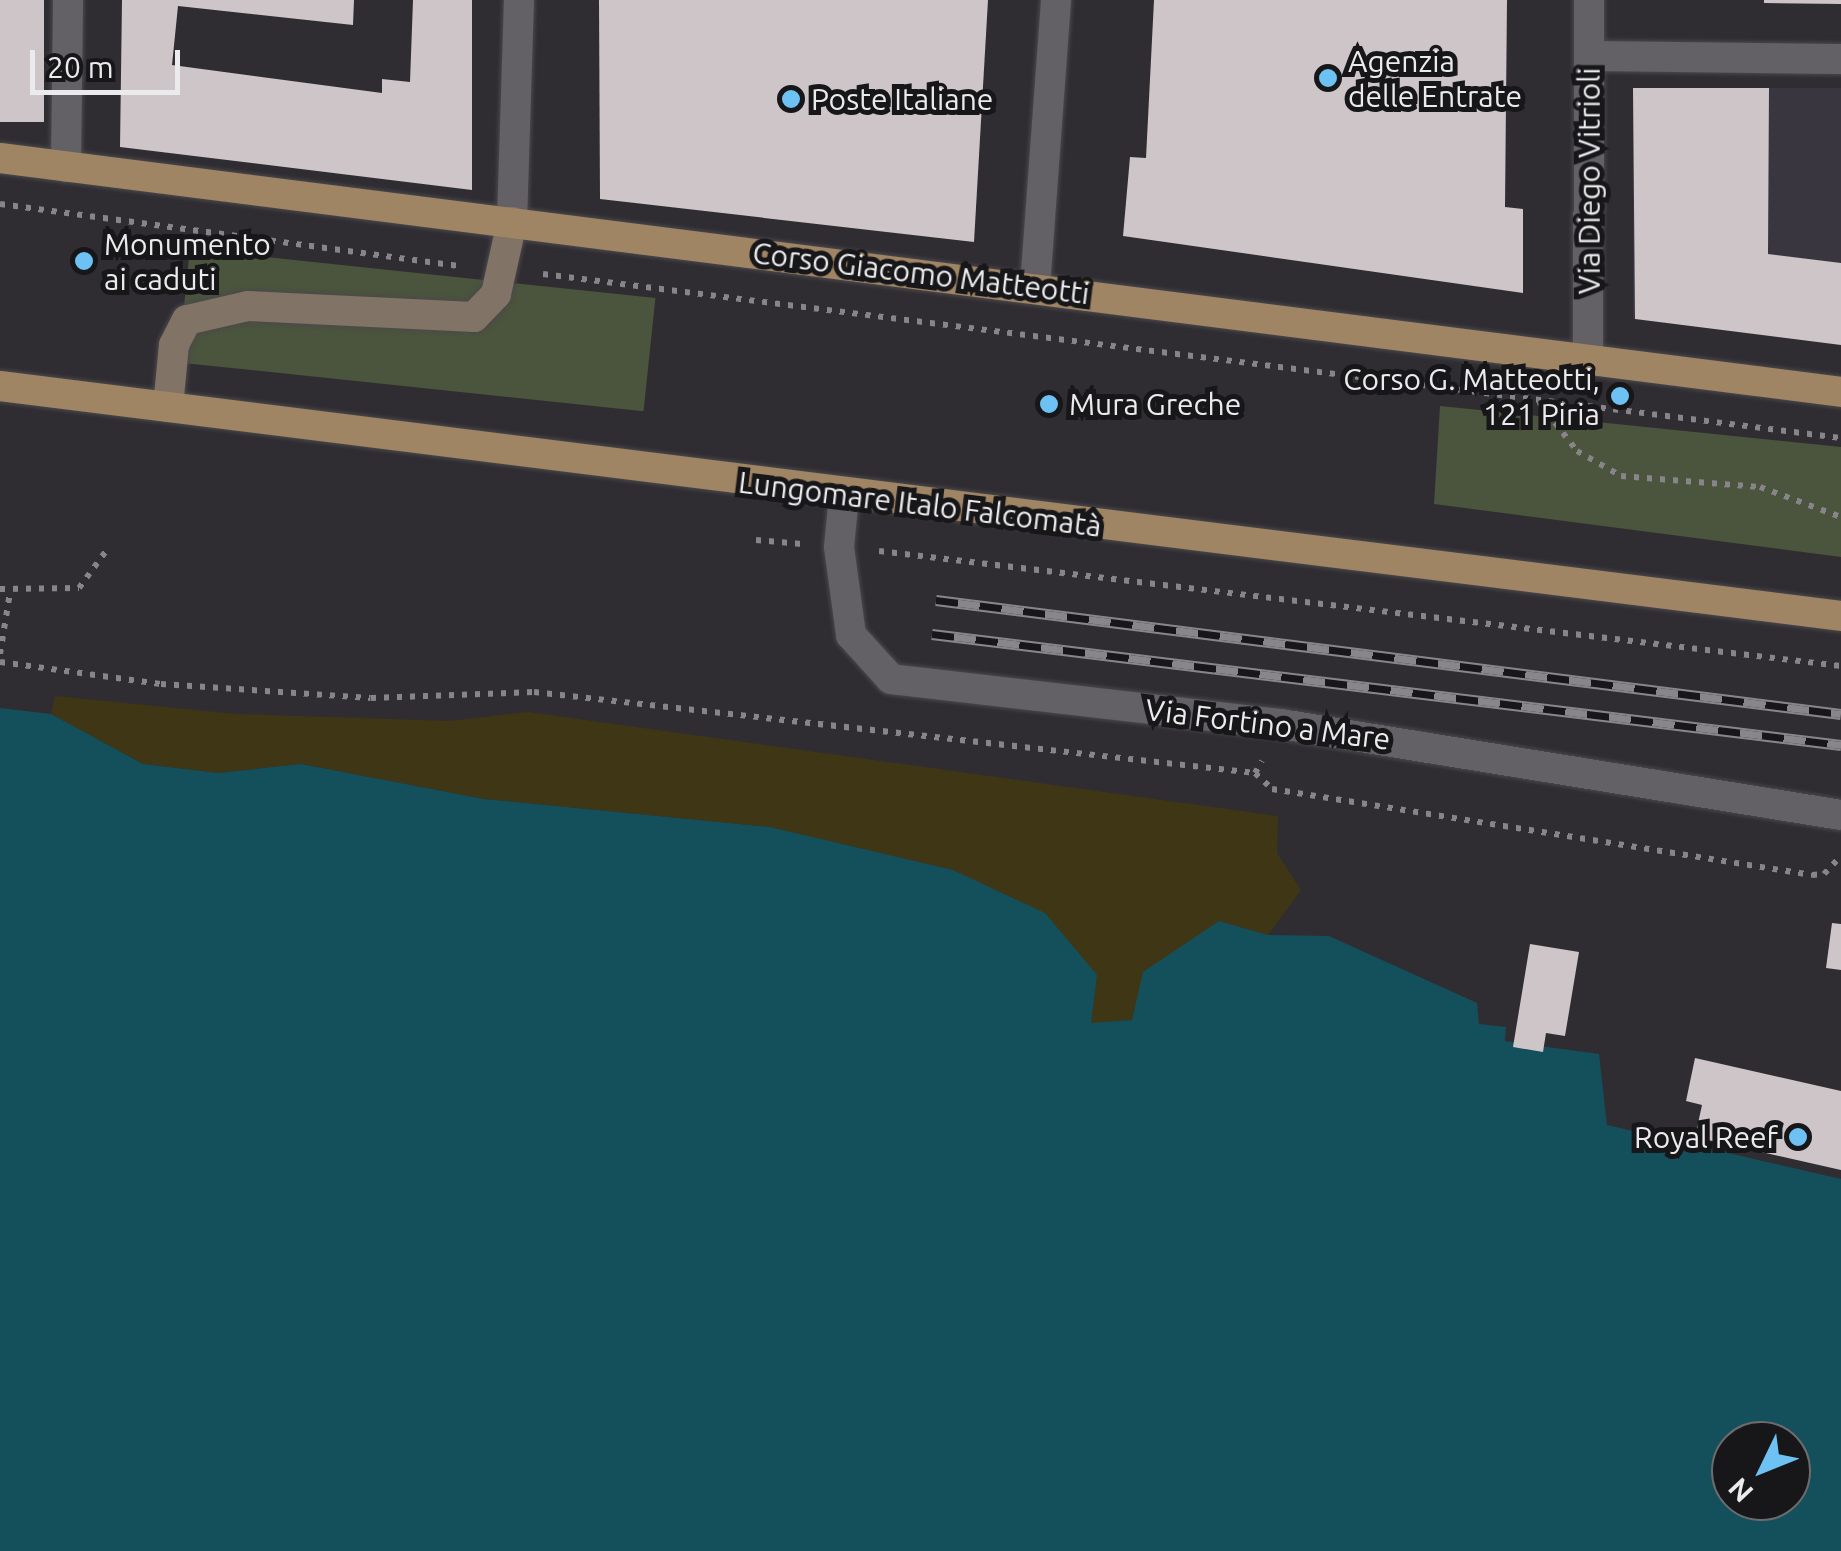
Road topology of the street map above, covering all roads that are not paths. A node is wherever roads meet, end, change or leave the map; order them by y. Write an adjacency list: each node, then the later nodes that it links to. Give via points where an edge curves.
1 (68, 0): 8 (street)
2 (519, 0): 9 (street)
3 (1056, 0): 10 (street)
4 (1589, 0): 5 (street, Via Diego Vitrioli)
5 (1589, 56): 6 (street); 11 (street, Via Diego Vitrioli)
6 (1841, 58)
7 (0, 158): 8 (main road, Corso Giacomo Matteotti)
8 (66, 167): 9 (main road, Corso Giacomo Matteotti)
9 (512, 222): 10 (main road, Corso Giacomo Matteotti); 14 (street, via 488,307 465,319 248,306 187,320 174,345)
10 (1035, 287): 11 (main road, Corso Giacomo Matteotti)
11 (1588, 362): 13 (main road, Corso Giacomo Matteotti)
12 (0, 386): 14 (main road, Lungomare Italo Falcomatà)
13 (1841, 392)
14 (168, 407): 15 (main road, Lungomare Italo Falcomatà)
15 (844, 496): 16 (main road, Lungomare Italo Falcomatà); 17 (street, Via Fortino a Mare, via 839,547 852,635 892,679 1281,724)
16 (1841, 616)
17 (1841, 815)

